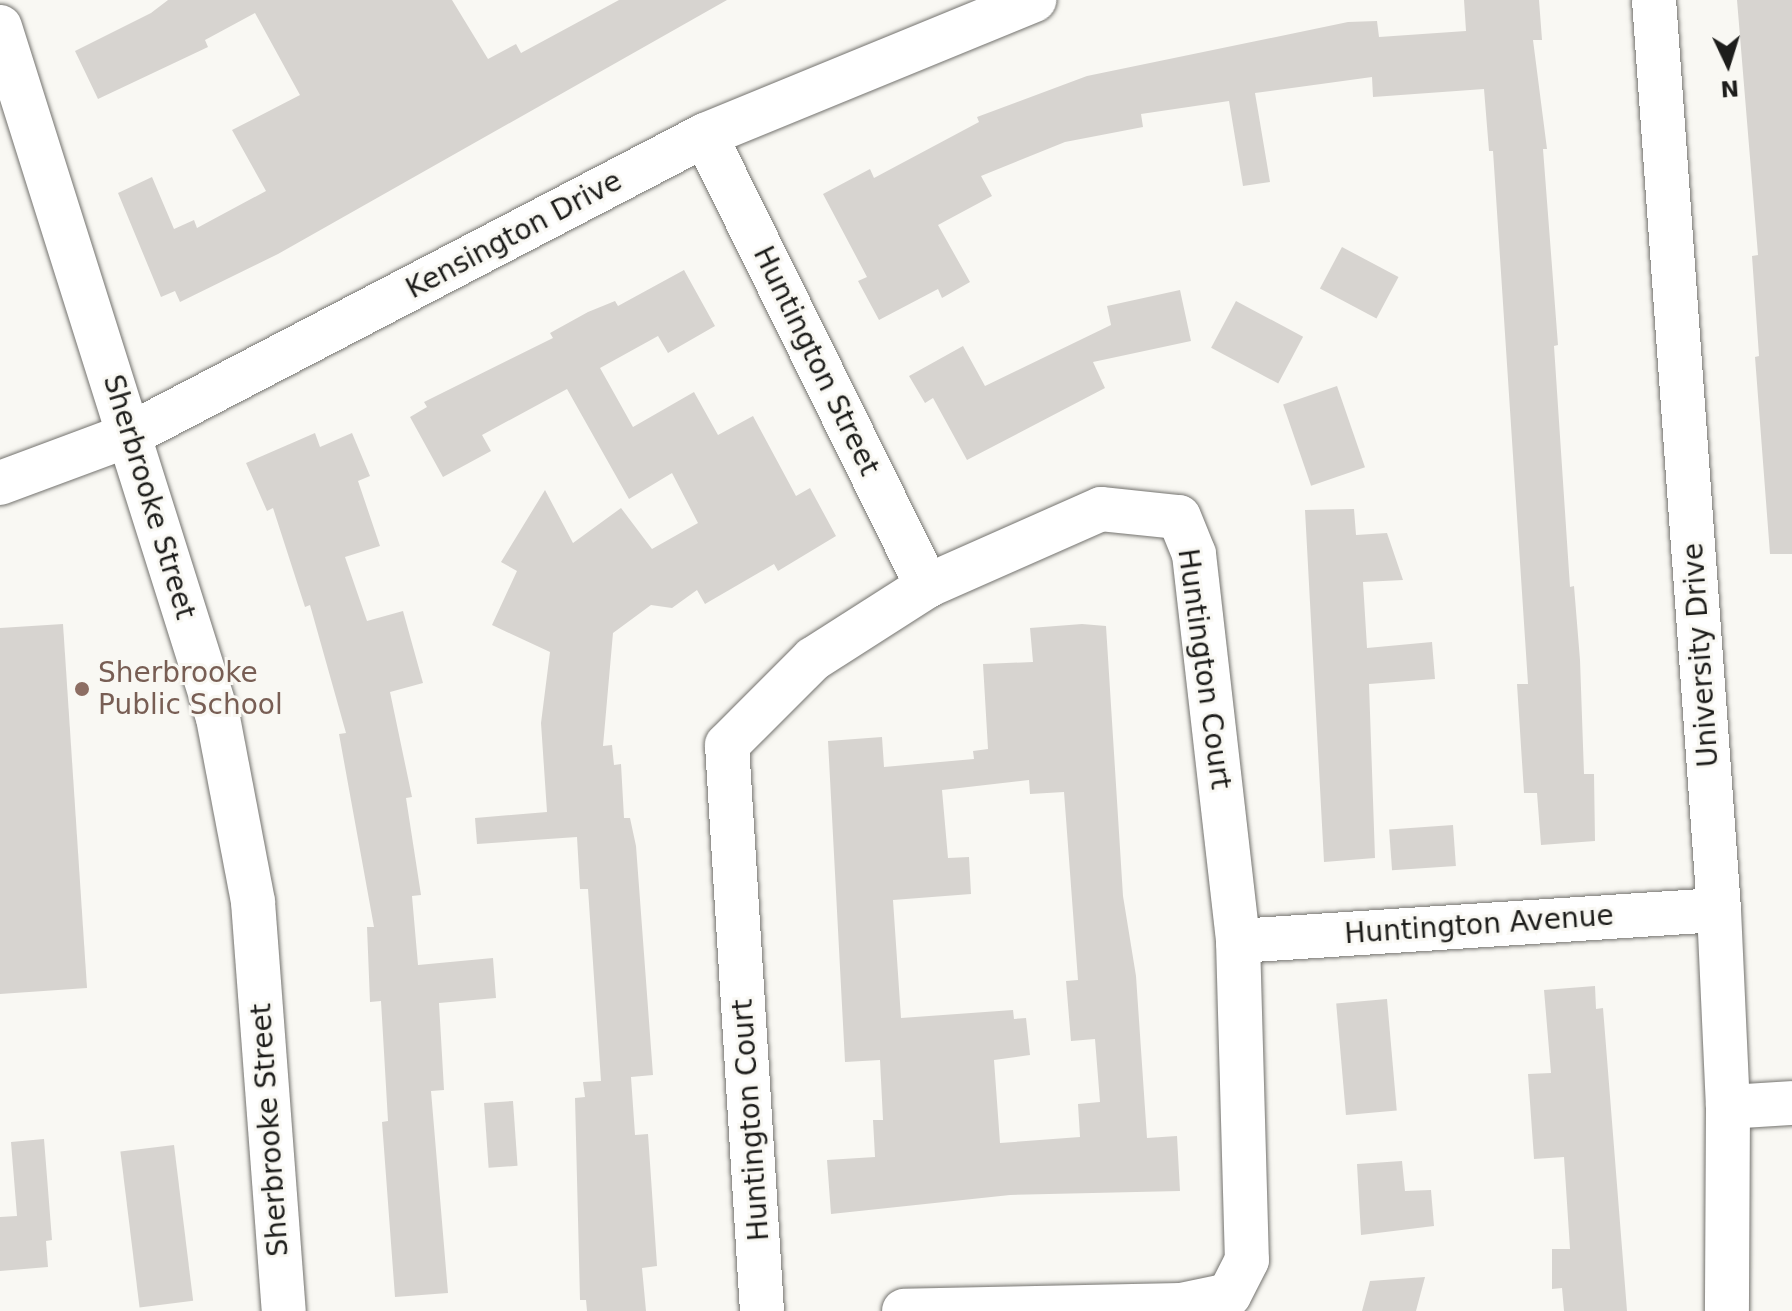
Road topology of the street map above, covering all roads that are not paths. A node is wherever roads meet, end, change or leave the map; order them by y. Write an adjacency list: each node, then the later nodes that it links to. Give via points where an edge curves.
1 (1034, 0): 4 (street, Kensington Drive)
2 (1654, 0): 8 (street, University Drive)
3 (0, 27): 5 (street, Sherbrooke Street)
4 (705, 135): 5 (street, Kensington Drive); 7 (street, Huntington Street)
5 (129, 435): 6 (street, Kensington Drive); 12 (street, Sherbrooke Street, via 218,718 253,902)
6 (0, 483)
7 (927, 586): 9 (street, Huntington Court, via 1101,509 1179,517 1194,554); 13 (street, Huntington Court, via 813,659 727,745)
8 (1719, 910): 9 (street, Huntington Avenue); 11 (street, University Drive)
9 (1238, 941): 14 (street, Huntington Court, via 1247,1260 1229,1295 1181,1305)
10 (1792, 1103): 11 (street)
11 (1728, 1107): 15 (street, University Drive)
12 (284, 1311)
13 (762, 1311)
14 (904, 1311)
15 (1727, 1311)

